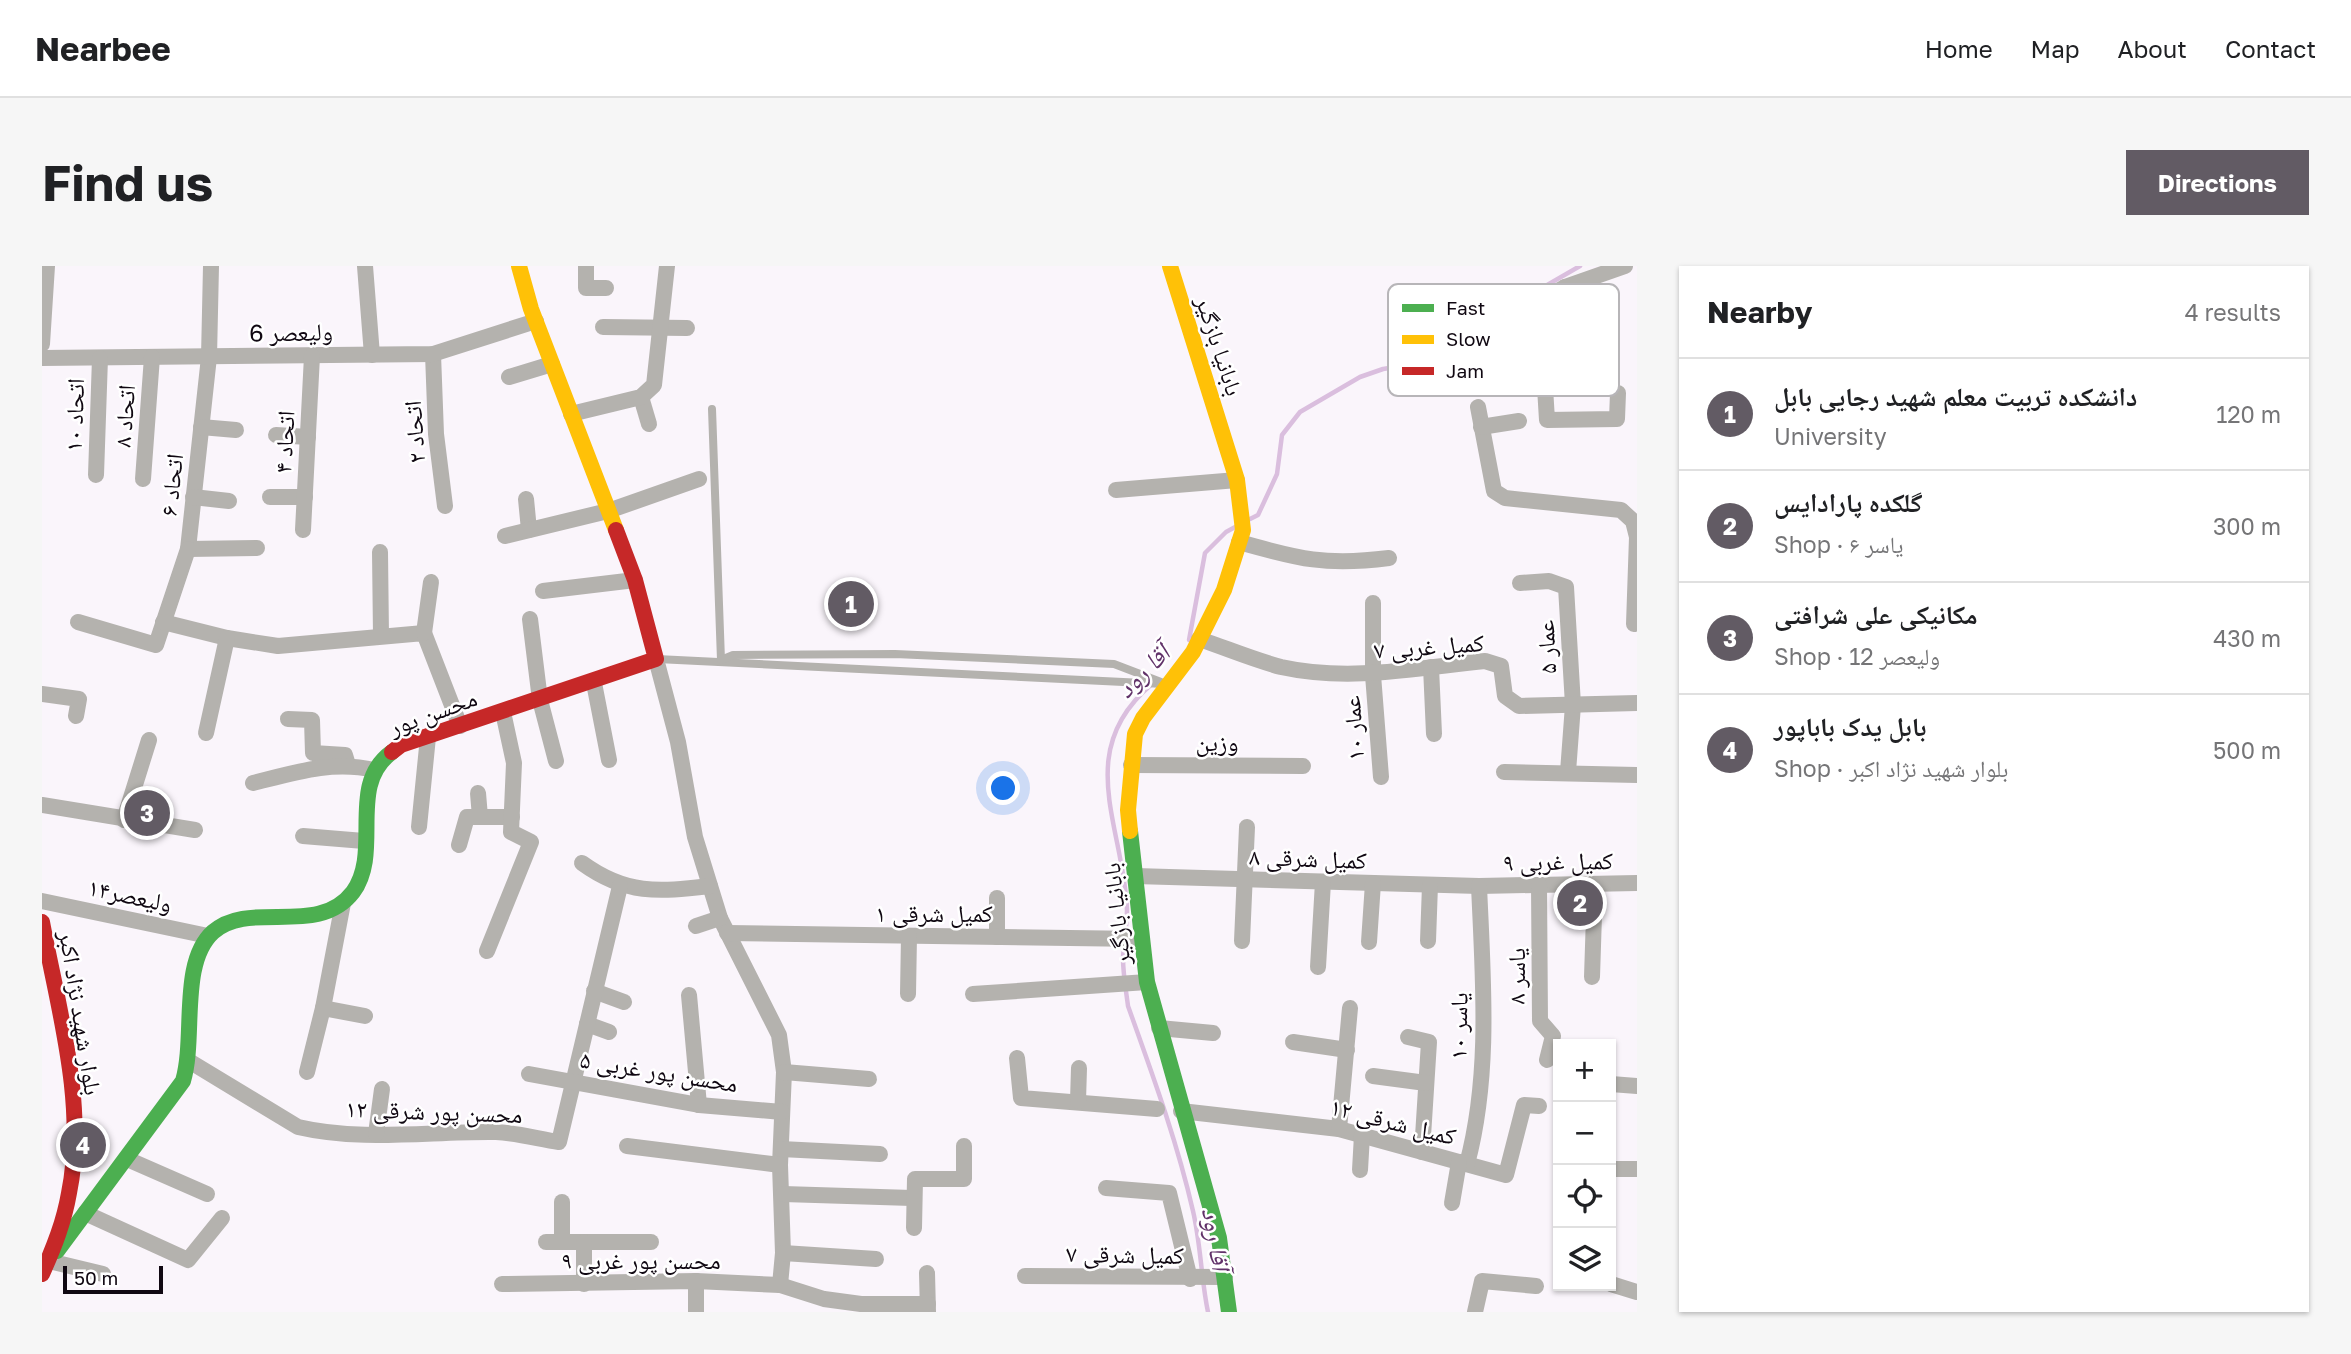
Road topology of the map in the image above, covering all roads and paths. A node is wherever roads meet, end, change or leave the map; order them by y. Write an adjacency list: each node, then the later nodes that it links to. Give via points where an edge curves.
1 (47, 266): 15 (street)
2 (211, 266): 20 (street, اتحاد ۶)
3 (365, 266): 17 (street)
4 (519, 266): 11 (main road)
5 (586, 266): 10 (street, via 586,288)
6 (667, 266): 12 (street)
7 (1170, 266): 41 (main road, بابانیا بازگیر)
8 (1625, 266): 9 (street)
9 (1574, 284)
10 (606, 288)
11 (536, 321): 16 (street, ولیعصر 6); 23 (main road)
12 (662, 325): 13 (street); 14 (street); 27 (street, via 654,385)
13 (603, 327)
14 (687, 328)
15 (42, 344)
16 (433, 354): 17 (street, ولیعصر 6); 48 (street, اتحاد ۲)
17 (372, 355): 18 (street, ولیعصر 6)
18 (312, 356): 20 (street, ولیعصر 6); 37 (street, اتحاد ۴)
19 (152, 357): 20 (street, ولیعصر 6); 22 (street, ولیعصر 6); 39 (street, اتحاد ۸)
20 (209, 357): 33 (street, اتحاد ۶)
21 (42, 358): 22 (street, ولیعصر 6)
22 (100, 358): 38 (street, اتحاد ۱۰)
23 (552, 364): 24 (street); 30 (main road)
24 (509, 377)
25 (1546, 396): 26 (street, via 1547,420 1617,419)
26 (1618, 396)
27 (640, 397): 30 (street); 32 (street)
28 (1478, 407): 34 (street)
29 (712, 409): 74 (lane)
30 (571, 414): 49 (main road)
31 (1519, 421): 34 (street)
32 (649, 425)
33 (201, 427): 35 (street); 45 (street, اتحاد ۶)
34 (1481, 427): 57 (street, via 1494,491 1505,498 1621,510 1633,521)
35 (236, 430)
36 (276, 435): 37 (street)
37 (308, 437): 44 (street, اتحاد ۴)
38 (96, 475)
39 (143, 479)
40 (699, 479): 49 (street)
41 (1238, 487): 42 (street); 53 (main road, بابانیا بازگیر)
42 (1116, 490)
43 (270, 497): 44 (street)
44 (305, 497): 50 (street, اتحاد ۴)
45 (193, 498): 47 (street); 55 (street, اتحاد ۶)
46 (526, 499): 51 (street)
47 (229, 501)
48 (445, 506)
49 (608, 511): 51 (street); 59 (main road)
50 (303, 530)
51 (529, 530): 52 (street)
52 (505, 536)
53 (1241, 536): 58 (street, via 1314,562 1345,564); 71 (main road, بابانیا بازگیر, via 1224,590)
54 (257, 548): 55 (street, اتحاد ۶)
55 (188, 549): 66 (street)
56 (380, 552): 69 (street)
57 (1637, 556): 67 (street)
58 (1389, 558)
59 (635, 580): 62 (street); 73 (main road)
60 (431, 582): 68 (street)
61 (1520, 583): 83 (street, عمار ۵, via 1549,580 1566,587)
62 (543, 591)
63 (1373, 603): 77 (street, عمار ۱۰)
64 (530, 619): 81 (street)
65 (78, 622): 66 (street, via 156,645)
66 (163, 622): 70 (street)
67 (1634, 624)
68 (424, 633): 69 (street); 87 (street)
69 (381, 636): 70 (street, via 278,646)
70 (227, 638): 88 (street)
71 (1199, 639): 77 (street, کمیل غربی ۷, via 1281,666); 79 (main road, بابانیا بازگیر)
72 (895, 654): 74 (lane, via 733,655); 76 (lane); 79 (lane, via 1114,664)
73 (656, 659): 74 (lane); 78 (main road, محسن پور); 124 (street)
74 (720, 660): 76 (lane, via 733,665)
75 (1431, 667): 77 (street, کمیل غربی ۷); 83 (street, کمیل غربی ۷, via 1485,661 1502,666 1505,696 1520,706); 89 (street)
76 (895, 672): 79 (lane)
77 (1373, 675): 101 (street, عمار ۱۰)
78 (594, 682): 81 (main road, محسن پور); 92 (street)
79 (1167, 684): 95 (main road, بابانیا بازگیر, via 1135,734)
80 (42, 694): 85 (street, via 79,699)
81 (540, 700): 84 (main road, محسن پور); 93 (street)
82 (1637, 703): 83 (street, کمیل غربی ۷)
83 (1573, 705): 99 (street, عمار ۵)
84 (503, 712): 87 (main road, محسن پور); 106 (street, via 514,763)
85 (76, 716)
86 (288, 719): 94 (street, via 312,720 313,753 345,755)
87 (460, 726): 90 (main road, محسن پور)
88 (206, 733)
89 (1434, 734)
90 (428, 737): 97 (main road, محسن پور, via 391,750); 108 (street)
91 (149, 740): 107 (street)
92 (609, 760)
93 (556, 761)
94 (348, 765): 97 (street); 102 (street, via 307,769)
95 (1131, 765): 96 (street, وزین); 115 (main road, بابانیا بازگیر, via 1128,810)
96 (1303, 766)
97 (374, 770): 112 (main road, محسن پور)
98 (1504, 772): 99 (street)
99 (1568, 772): 100 (street)
100 (1637, 775)
101 (1381, 777)
102 (253, 783)
103 (478, 793): 105 (street)
104 (42, 805): 107 (street)
105 (480, 817): 106 (street); 113 (street, via 467,817)
106 (512, 817): 140 (street, via 511,832 531,842)
107 (124, 820): 110 (street)
108 (419, 827)
109 (1247, 827): 116 (street)
110 (195, 830)
111 (303, 836): 112 (street)
112 (364, 841): 128 (main road, محسن پور, via 360,878)
113 (459, 845)
114 (582, 863): 123 (street)
115 (1135, 876): 116 (street, کمیل شرقی ۸); 136 (main road, بابانیا بازگیر)
116 (1244, 880): 117 (street, کمیل شرقی ۸); 138 (street)
117 (1323, 882): 118 (street, کمیل شرقی ۸); 141 (street)
118 (1373, 883): 121 (street, کمیل شرقی ۸); 139 (street)
119 (1637, 883): 120 (street, کمیل غربی ۹)
120 (1595, 884): 122 (street, کمیل غربی ۹); 142 (street)
121 (1430, 885): 125 (street, کمیل شرقی ۸); 137 (street)
122 (1539, 885): 125 (street, کمیل غربی ۹); 160 (street, یاسر ۸, via 1539,1020 1553,1036)
123 (620, 886): 124 (street, via 673,891); 144 (street, محسن پور شرقی ۱۲)
124 (710, 886): 129 (street)
125 (1479, 886): 188 (street, یاسر ۱۰, via 1483,1004 1479,1120)
126 (996, 898): 135 (street)
127 (42, 901): 133 (street, ولیعصر۱۴)
128 (343, 903): 133 (main road, via 324,912 226,924); 149 (street)
129 (720, 918): 131 (street); 132 (street)
130 (42, 922): 192 (main road, بلوار شهید نژاد اکبر, via 72,1102)
131 (695, 926)
132 (727, 933): 134 (street, کمیل شرقی ۱); 164 (street, via 779,1035)
133 (208, 936): 161 (main road, via 195,962)
134 (909, 936): 135 (street, کمیل شرقی ۱); 145 (street)
135 (998, 937): 136 (street, کمیل شرقی ۱)
136 (1141, 939): 143 (main road, بابانیا بازگیر)
137 (1428, 940)
138 (1242, 941)
139 (1369, 942)
140 (487, 951)
141 (1318, 967)
142 (1592, 976)
143 (1147, 982): 146 (street); 153 (main road, بابانیا بازگیر)
144 (594, 991): 148 (street); 152 (street, محسن پور شرقی ۱۲)
145 (908, 994)
146 (974, 994)
147 (690, 995): 174 (street)
148 (624, 1002)
149 (323, 1008): 151 (street); 163 (street)
150 (1350, 1008): 158 (street)
151 (365, 1016)
152 (587, 1024): 154 (street); 168 (street, محسن پور شرقی ۱۲)
153 (1158, 1028): 155 (street); 177 (main road, بابانیا بازگیر)
154 (609, 1032)
155 (1213, 1033)
156 (1408, 1037): 169 (street, via 1429,1042)
157 (1293, 1042): 158 (street)
158 (1347, 1050): 179 (street)
159 (1017, 1058): 173 (street, via 1021,1098)
160 (1547, 1060)
161 (189, 1061): 180 (street, محسن پور شرقی ۱۲, via 298,1127); 187 (main road, via 176,1093)
162 (1079, 1068): 173 (street)
163 (307, 1072)
164 (784, 1072): 167 (street); 178 (street)
165 (529, 1074): 168 (street, محسن پور غربی ۵)
166 (1373, 1076): 169 (street)
167 (869, 1079)
168 (572, 1082): 174 (street, محسن پور غربی ۵); 180 (street, محسن پور شرقی ۱۲, via 559,1142 499,1132)
169 (1426, 1083): 184 (street)
170 (1616, 1084): 171 (street)
171 (1637, 1086)
172 (382, 1089): 180 (street)
173 (1078, 1101): 176 (street)
174 (699, 1105): 178 (street, محسن پور غربی ۵)
175 (1539, 1107): 188 (street, کمیل شرقی ۱۲, via 1524,1105 1506,1175)
176 (1157, 1109)
177 (1181, 1111): 179 (street, کمیل شرقی ۱۲); 211 (main road, بابانیا بازگیر, via 1219,1238)
178 (782, 1112): 186 (street)
179 (1339, 1129): 181 (street, کمیل شرقی ۱۲)
180 (376, 1134)
181 (1362, 1135): 184 (street, کمیل شرقی ۱۲); 191 (street)
182 (627, 1146): 186 (street)
183 (964, 1146): 197 (street, via 964,1179 915,1179)
184 (1422, 1152): 188 (street, کمیل شرقی ۱۲)
185 (880, 1154): 186 (street)
186 (781, 1157): 196 (street)
187 (127, 1158): 194 (main road); 195 (street)
188 (1463, 1163): 199 (street, یاسر ۱۰)
189 (1616, 1169): 190 (street)
190 (1637, 1169)
191 (1360, 1170)
192 (72, 1174): 194 (main road, via 83,1189); 207 (main road, بلوار شهید نژاد اکبر, via 64,1224)
193 (1106, 1188): 211 (street, via 1169,1193)
194 (103, 1190): 200 (main road)
195 (206, 1194)
196 (783, 1194): 197 (street); 205 (street)
197 (912, 1198): 202 (street)
198 (562, 1202): 203 (street, via 554,1242)
199 (1452, 1203)
200 (85, 1213): 201 (street, via 188,1260); 207 (main road)
201 (222, 1218)
202 (914, 1228)
203 (584, 1242): 204 (street); 214 (street)
204 (651, 1242)
205 (783, 1254): 206 (street); 215 (street)
206 (876, 1259)
207 (46, 1268): 209 (street)
208 (927, 1273): 219 (street)
209 (103, 1274)
210 (1024, 1276): 211 (street, کمیل شرقی ۷)
211 (1207, 1278): 221 (main road, بابانیا بازگیر)
212 (696, 1281): 214 (street, محسن پور غربی ۹); 215 (street, محسن پور غربی ۹); 220 (street)
213 (502, 1284): 214 (street, محسن پور غربی ۹)
214 (584, 1284)
215 (780, 1285): 219 (street, محسن پور غربی ۹, via 824,1299)
216 (1536, 1286): 222 (street, via 1482,1281)
217 (1616, 1286): 218 (street)
218 (1637, 1292)
219 (928, 1308)
220 (696, 1312)
221 (1229, 1312)
222 (1475, 1312)

